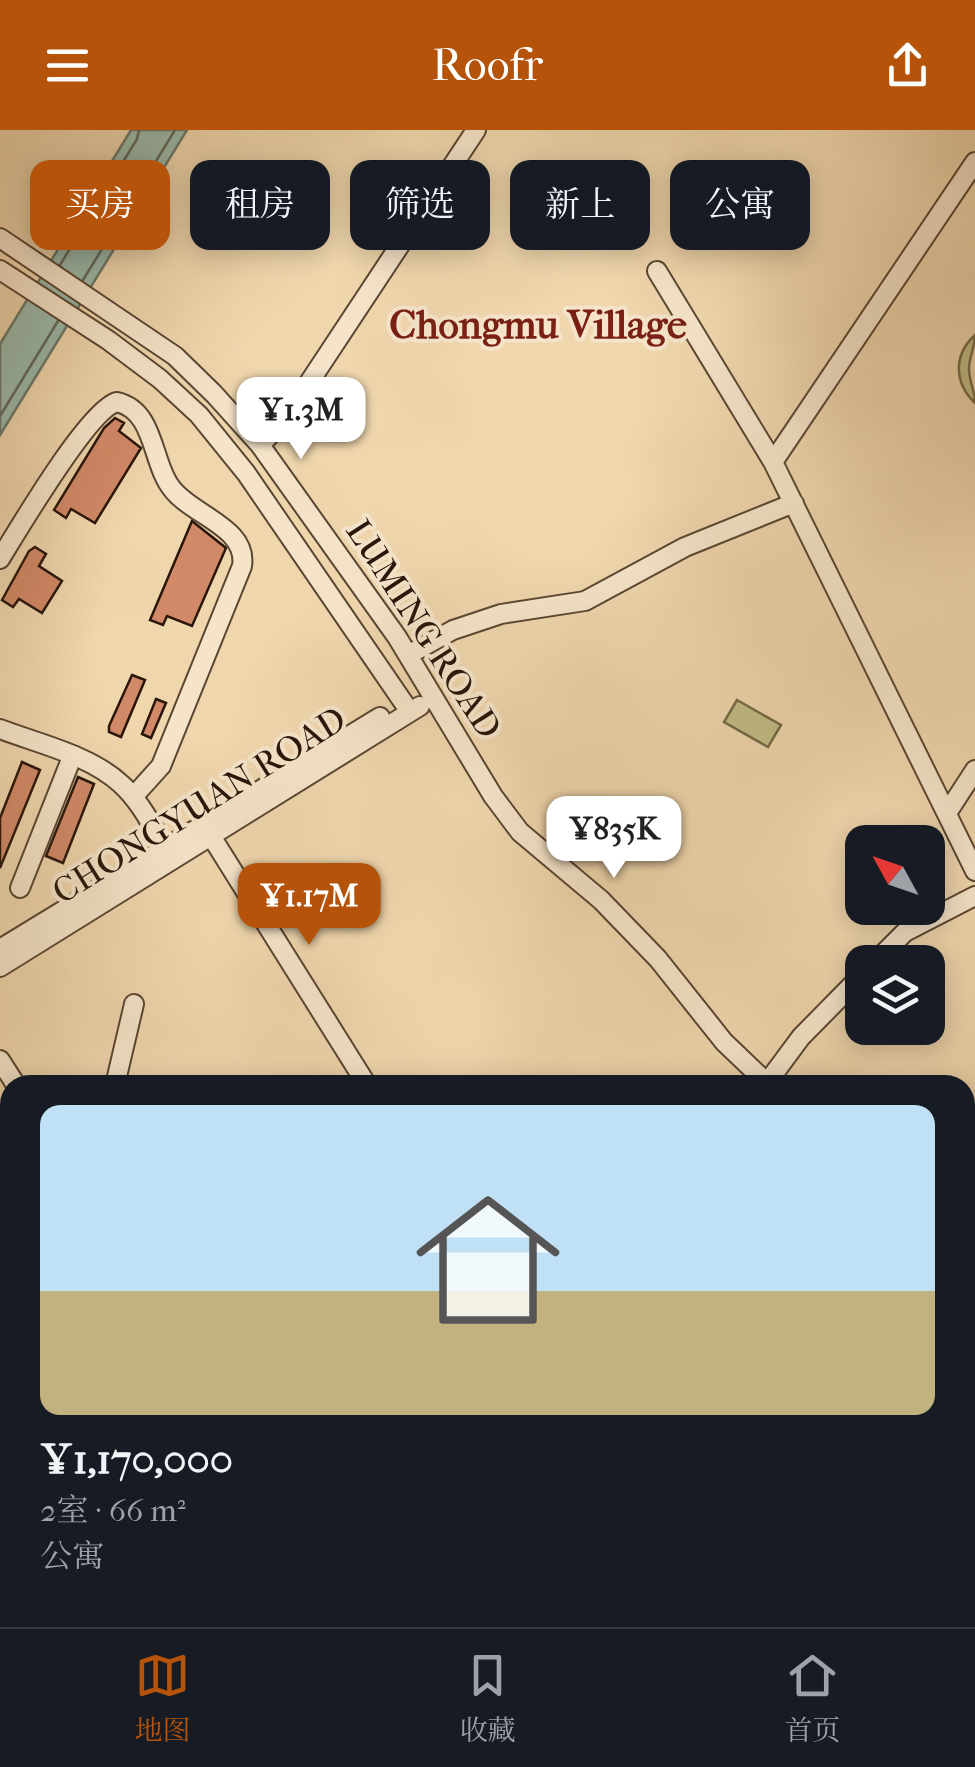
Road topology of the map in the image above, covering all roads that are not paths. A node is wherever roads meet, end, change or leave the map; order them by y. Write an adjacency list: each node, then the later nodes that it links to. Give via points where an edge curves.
1 (476, 130): 6 (street, via 282,422)
2 (975, 162): 7 (street)
3 (0, 238): 6 (street, LUMING ROAD, via 175,356)
4 (2, 271): 12 (street, LUMING ROAD, via 160,379 199,415)
5 (657, 271): 7 (street)
6 (260, 445): 10 (street, LUMING ROAD)
7 (773, 462): 8 (street)
8 (794, 503): 10 (street, via 685,547 586,601 501,614); 17 (street)
9 (0, 559): 16 (street, via 87,429 116,402 142,418 161,473 176,494 240,544 242,566 170,747)
10 (408, 655): 11 (street, LUMING ROAD)
11 (430, 693): 12 (street, CHONGYUAN ROAD); 30 (street, LUMING ROAD, via 520,832 612,912)
12 (407, 707): 18 (street, CHONGYUAN ROAD); 19 (street, CHONGYUAN ROAD)
13 (0, 729): 14 (street)
14 (72, 757): 16 (street, via 109,774); 21 (street)
15 (975, 770): 17 (street)
16 (133, 797): 19 (street)
17 (947, 812): 20 (street)
18 (211, 836): 25 (street, CHONGYUAN ROAD); 29 (street)
19 (166, 848): 24 (street, CHONGYUAN ROAD)
20 (975, 871)
21 (20, 888)
22 (975, 896): 23 (street)
23 (892, 945)
24 (0, 950)
25 (0, 966)
26 (845, 992): 31 (street)
27 (134, 1004): 28 (street)
28 (118, 1075)
29 (361, 1075)
30 (759, 1075)
31 (774, 1075)

